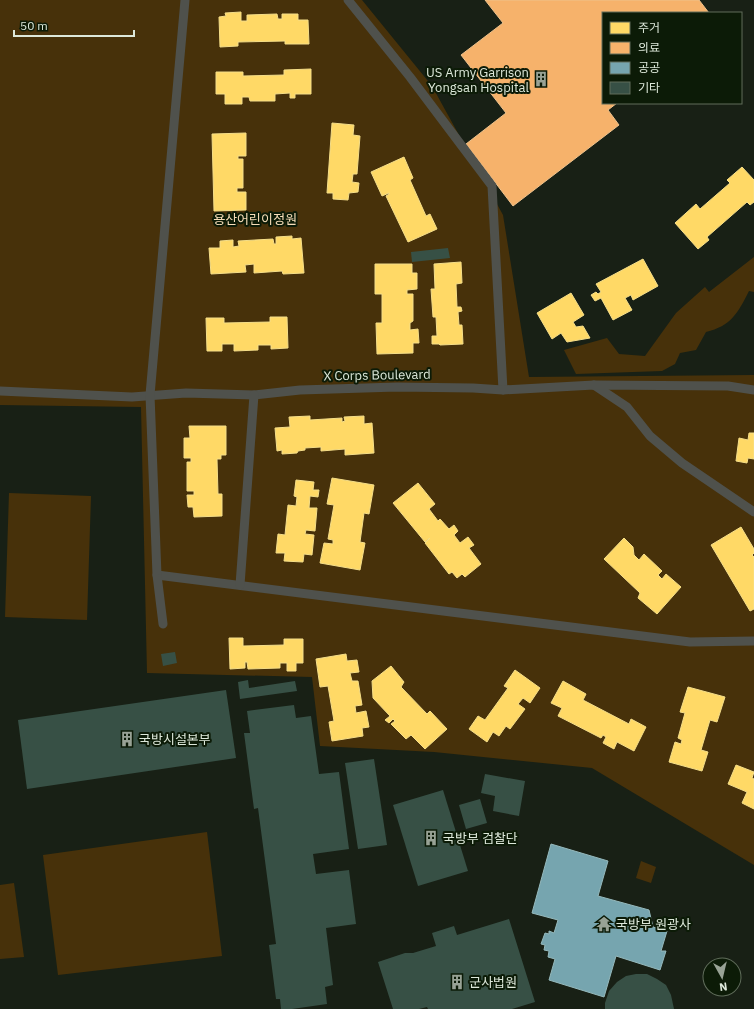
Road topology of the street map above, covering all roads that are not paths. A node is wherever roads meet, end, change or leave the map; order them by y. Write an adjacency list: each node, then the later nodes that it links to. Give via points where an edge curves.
1 (185, 0): 7 (lane)
2 (348, 0): 4 (lane, via 410,76 492,186)
3 (594, 385): 4 (lane, X Corps Boulevard); 5 (lane, X Corps Boulevard, via 728,386); 9 (lane, via 627,407 650,436 682,463)
4 (503, 390): 8 (lane, X Corps Boulevard, via 427,387 340,388)
5 (754, 390)
6 (0, 391): 7 (lane, X Corps Boulevard, via 112,397)
7 (150, 395): 8 (lane, X Corps Boulevard); 10 (lane)
8 (254, 395): 11 (lane)
9 (754, 512)
10 (157, 574): 11 (lane); 12 (lane)
11 (240, 585): 13 (lane, via 690,642)
12 (163, 624)
13 (754, 641)

